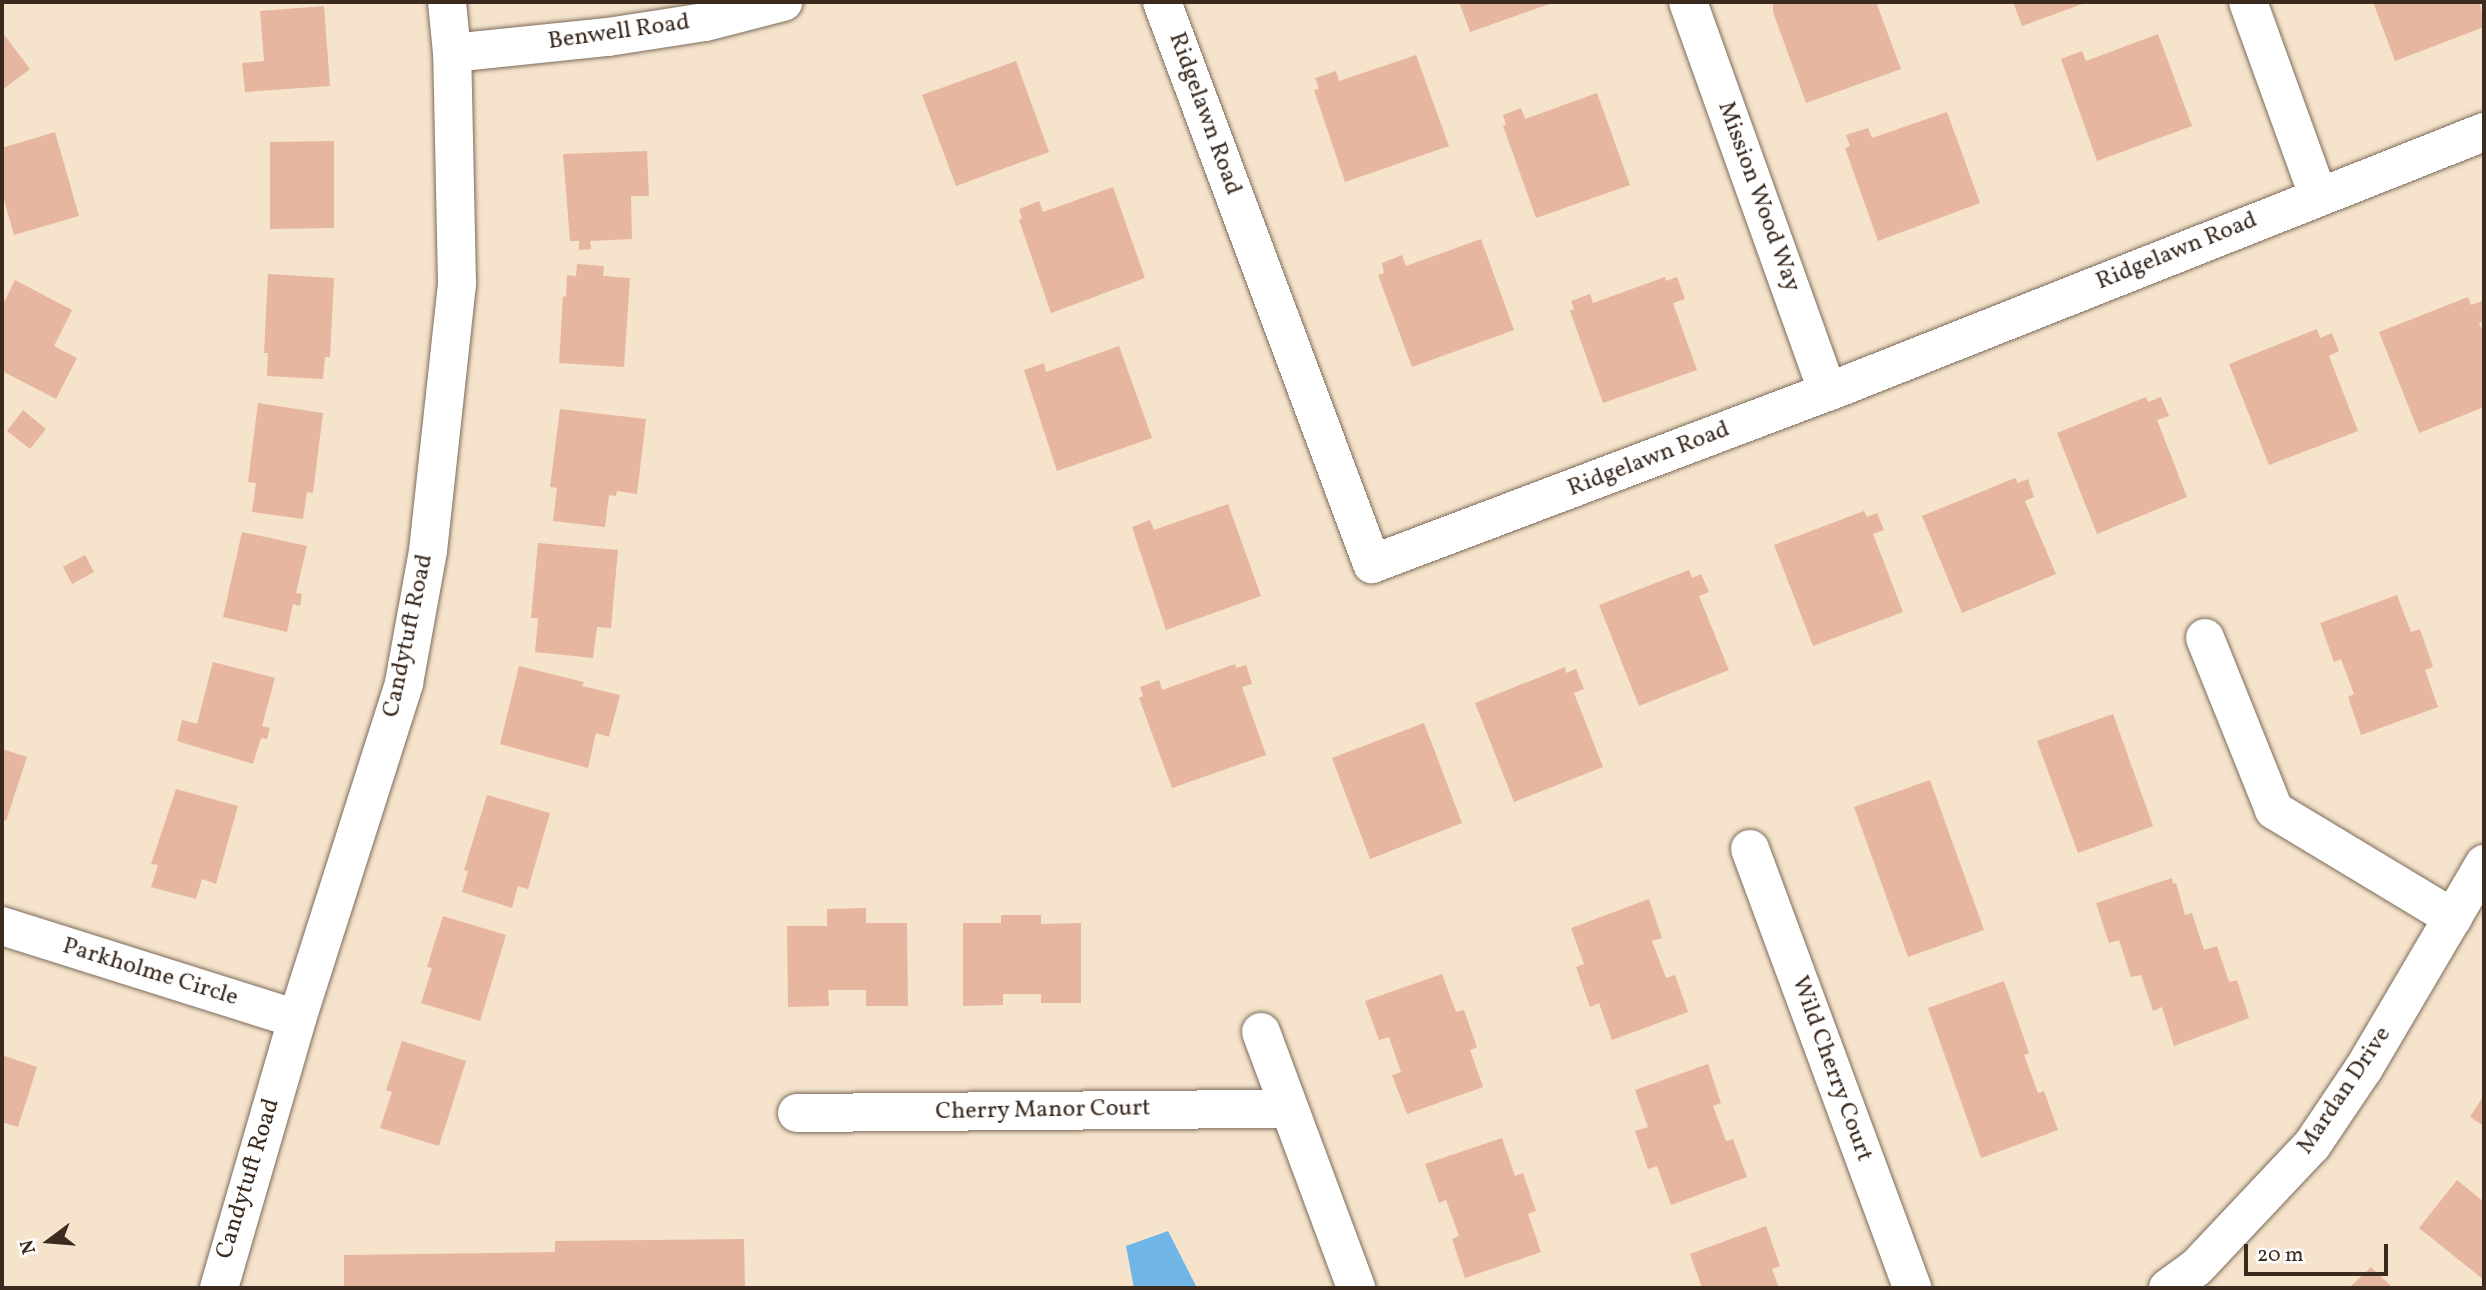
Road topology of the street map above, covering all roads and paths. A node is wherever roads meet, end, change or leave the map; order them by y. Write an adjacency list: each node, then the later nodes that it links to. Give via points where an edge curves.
1 (447, 2): 6 (street, Candytuft Road)
2 (783, 2): 6 (street, Benwell Road, via 705,22 608,37)
3 (1162, 2): 9 (street, Ridgelawn Road, via 1372,564)
4 (1688, 2): 9 (street, Mission Wood Way)
5 (2248, 2): 8 (street)
6 (452, 53): 15 (street, Candytuft Road, via 457,283 428,551 404,683)
7 (2484, 132): 8 (street, Ridgelawn Road)
8 (2318, 195): 9 (street, Ridgelawn Road)
9 (1828, 392)
10 (2205, 638): 13 (street, via 2274,810)
11 (1750, 849): 21 (street, Wild Cherry Court)
12 (2484, 864): 13 (street, Mardan Drive)
13 (2453, 918): 22 (street, Mardan Drive, via 2312,1146 2196,1268)
14 (2, 926): 15 (street, Parkholme Circle)
15 (297, 1019): 19 (street, Candytuft Road)
16 (1261, 1032): 17 (street)
17 (1289, 1109): 18 (street, Cherry Manor Court); 20 (street)
18 (797, 1113)
19 (219, 1288)
20 (1356, 1288)
21 (1912, 1288)
22 (2168, 1288)

